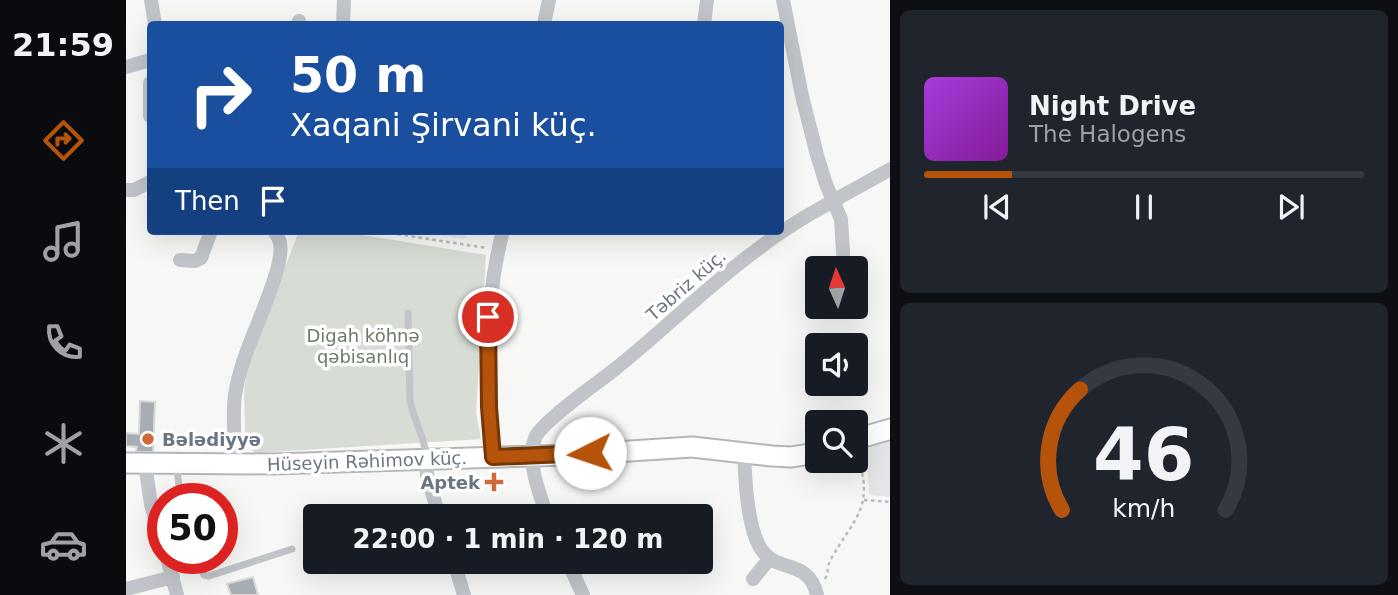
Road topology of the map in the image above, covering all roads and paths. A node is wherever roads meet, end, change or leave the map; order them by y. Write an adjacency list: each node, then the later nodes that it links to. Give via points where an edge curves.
1 (151, 0): 6 (street)
2 (344, 0): 7 (street)
3 (548, 0): 8 (street)
4 (707, 0): 9 (street)
5 (783, 0): 15 (street, via 802,96)
6 (154, 21)
7 (343, 21)
8 (544, 21)
9 (704, 21)
10 (147, 61): 11 (street)
11 (126, 67)
12 (890, 170): 15 (street, Təbriz küç.)
13 (147, 184): 14 (street)
14 (126, 190)
15 (832, 201): 16 (street, Təbriz küç.); 23 (street, via 841,219)
16 (784, 230)
17 (210, 235): 24 (street, via 201,258)
18 (278, 235): 35 (street, via 277,270 236,393)
19 (402, 235): 22 (path)
20 (502, 235): 22 (street)
21 (777, 235): 30 (street, Təbriz küç., via 547,423 534,439)
22 (498, 250): 31 (street, via 488,317)
23 (844, 256)
24 (180, 260)
25 (408, 313): 32 (lane, via 410,400)
26 (890, 429): 27 (main road)
27 (868, 436)
28 (744, 452): 29 (main road, Hüseyin Rəhimov küç.); 30 (main road, Hüseyin Rəhimov küç., via 681,448); 44 (street, via 749,511 761,550)
29 (805, 455)
30 (533, 456): 31 (main road, Hüseyin Rəhimov küç.); 42 (street)
31 (493, 457): 32 (main road, Hüseyin Rəhimov küç.)
32 (426, 458): 35 (main road, Hüseyin Rəhimov küç.); 41 (street)
33 (136, 463): 34 (main road, Hüseyin Rəhimov küç.); 38 (street)
34 (176, 464): 35 (main road, Hüseyin Rəhimov küç.); 37 (lane)
35 (236, 465)
36 (861, 473): 39 (path)
37 (179, 483)
38 (147, 492)
39 (864, 500): 40 (path); 52 (path)
40 (890, 502)
41 (435, 504)
42 (543, 504)
43 (292, 549): 45 (lane)
44 (770, 558): 50 (street); 52 (street, via 804,572)
45 (238, 567)
46 (172, 574): 49 (street)
47 (458, 574): 54 (street)
48 (573, 574): 55 (street)
49 (173, 577): 51 (street); 53 (street)
50 (753, 579)
51 (126, 589)
52 (816, 592)
53 (177, 595)
54 (464, 595)
55 (583, 595)

